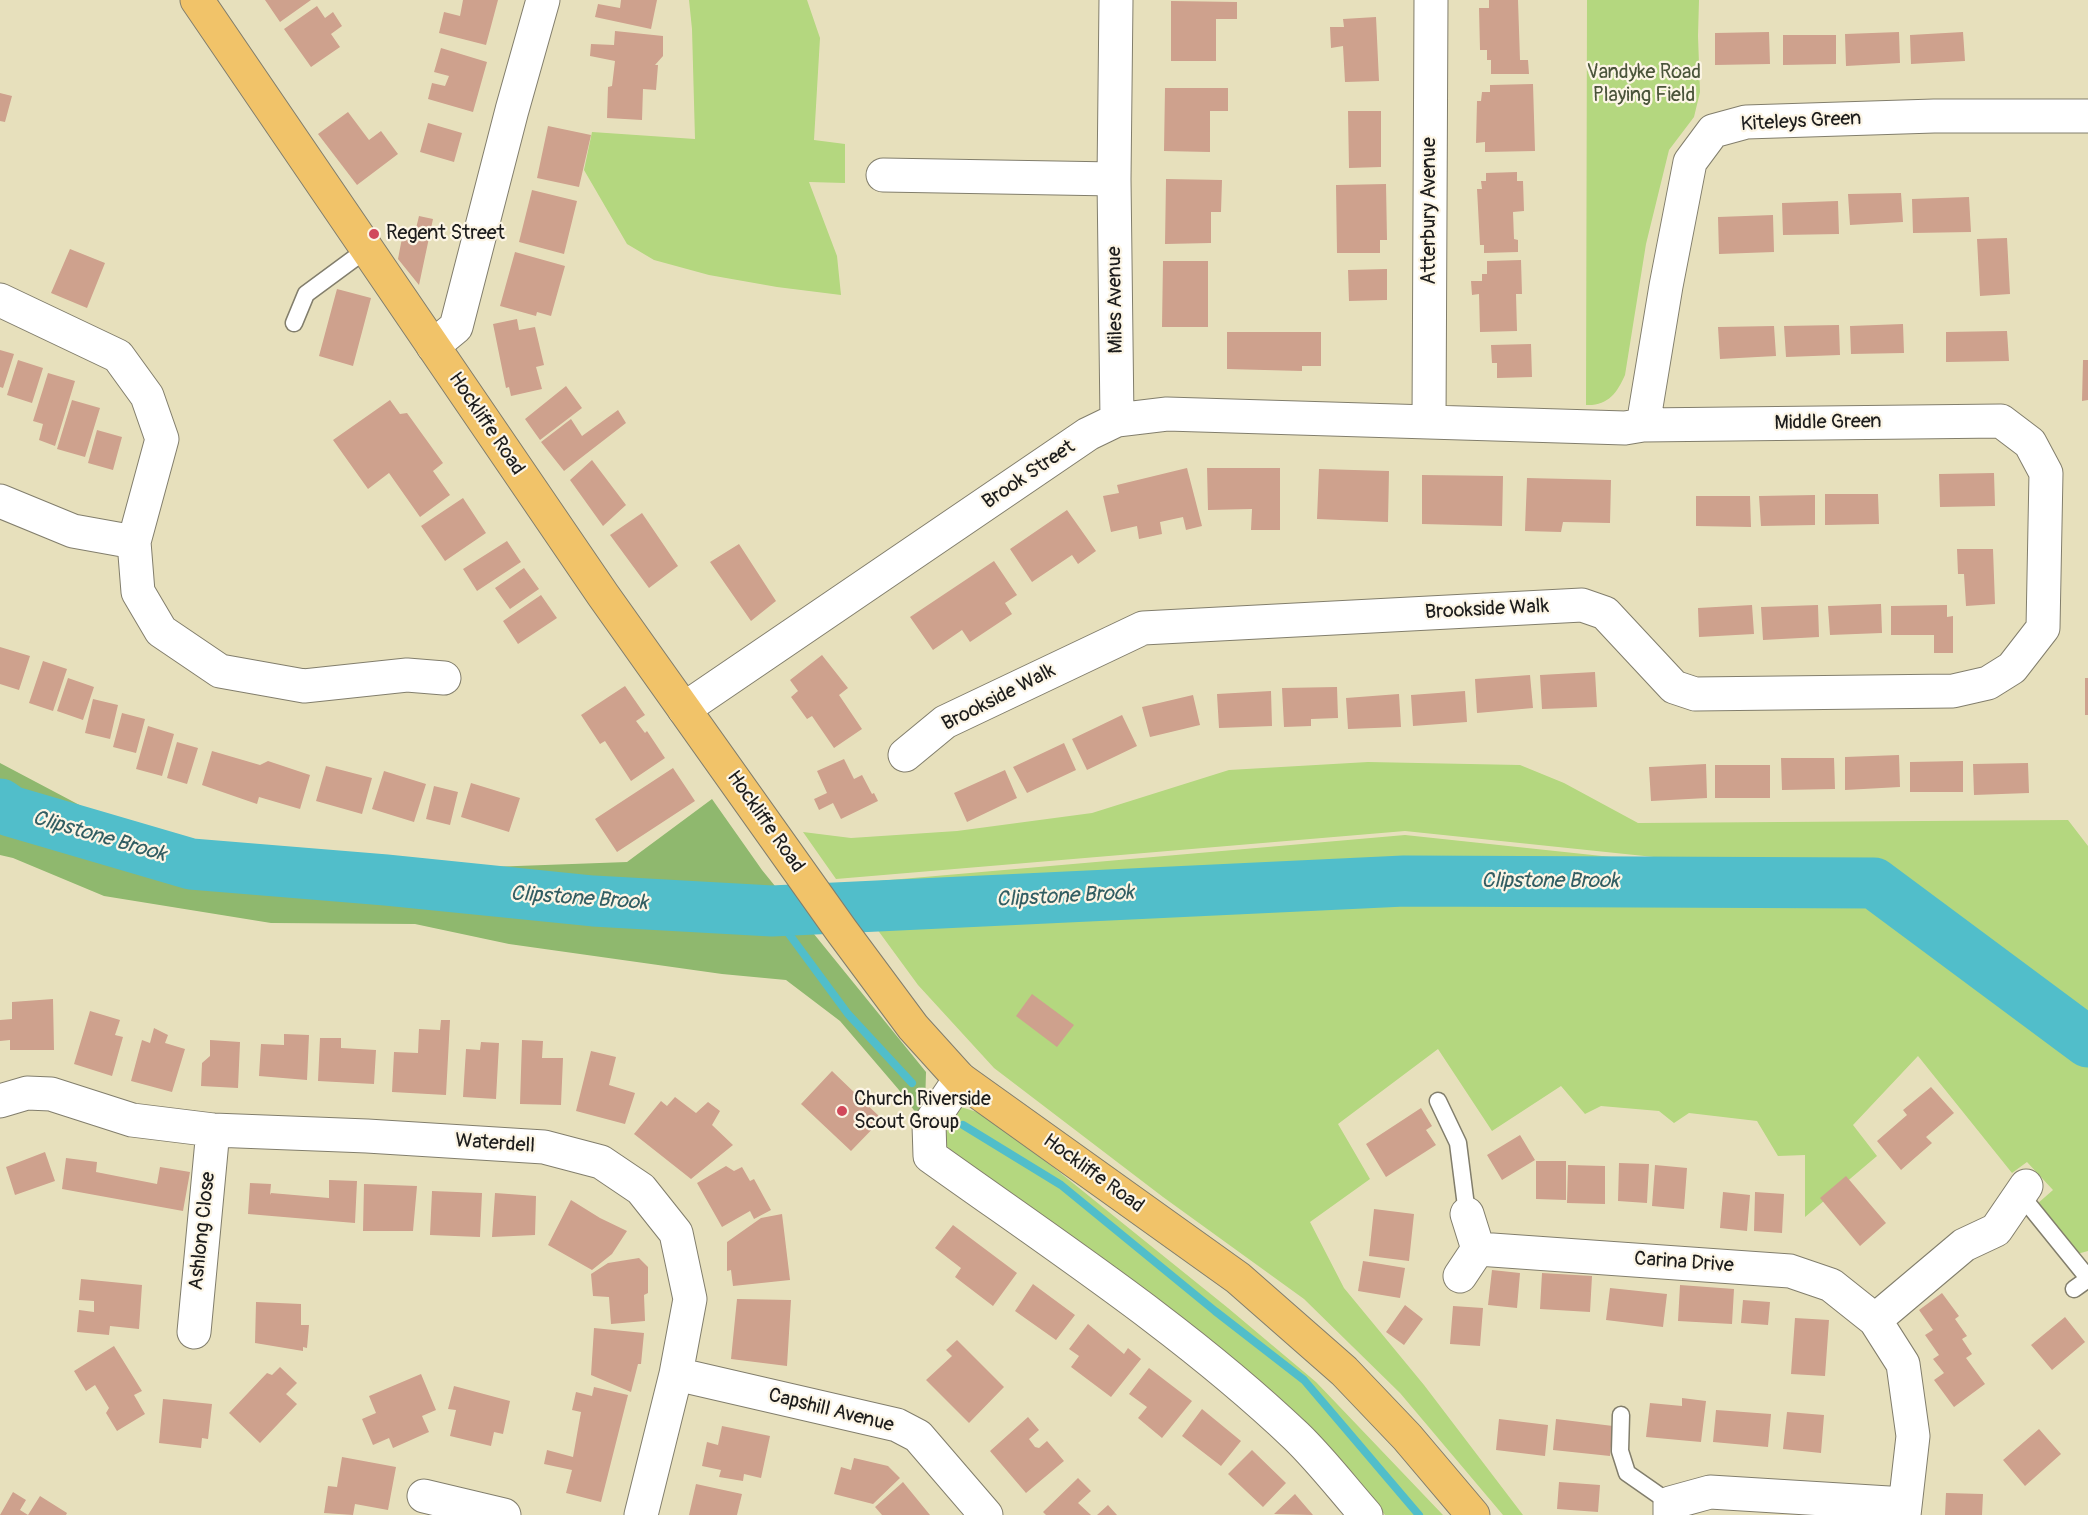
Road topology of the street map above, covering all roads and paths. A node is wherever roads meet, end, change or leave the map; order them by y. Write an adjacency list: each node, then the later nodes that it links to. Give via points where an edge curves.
1 (197, 0): 8 (main road, Hockliffe Road)
2 (543, 0): 11 (street, via 456,327)
3 (1116, 0): 7 (street, Miles Avenue)
4 (1431, 0): 13 (street, Atterbury Avenue)
5 (2088, 116): 14 (street, Kiteleys Green, via 1746,122 1713,131 1690,162)
6 (884, 175): 7 (street)
7 (1114, 180): 12 (street, Miles Avenue)
8 (367, 249): 10 (lane, via 306,294); 11 (main road, Hockliffe Road)
9 (0, 300): 16 (street, via 118,356 147,396 162,439)
10 (294, 323)
11 (433, 346): 19 (main road, Hockliffe Road)
12 (1117, 420): 13 (street, Brook Street, via 1167,414); 19 (street, Brook Street, via 1088,434)
13 (1429, 422): 14 (street, Middle Green)
14 (1643, 426): 17 (street, Middle Green, via 2001,421 2030,443 2046,473)
15 (0, 501): 16 (street, via 73,531)
16 (134, 542): 18 (street, via 138,592 161,631 220,671 304,686 407,675)
17 (2043, 628): 20 (street, Brookside Walk, via 2012,668 1988,683 1953,691 1695,694 1674,687 1605,613 1582,605 1143,628 945,722)
18 (444, 678)
19 (684, 709): 21 (main road, Hockliffe Road, via 913,1027)
20 (905, 755)
21 (960, 1079): 41 (street, via 929,1125 930,1156 1215,1365 1298,1437); 42 (main road, Hockliffe Road, via 1238,1278 1344,1371)
22 (0, 1101): 24 (street, Waterdell, via 27,1093 51,1094 132,1120)
23 (1438, 1101): 26 (lane, via 1458,1143)
24 (213, 1130): 32 (street, Ashlong Close); 33 (street, Waterdell, via 544,1147 602,1162 641,1189 676,1233 690,1299)
25 (2023, 1190): 29 (lane); 31 (street, via 1996,1230 1964,1245)
26 (1467, 1214): 27 (street)
27 (1478, 1249): 28 (street); 31 (street, Carina Drive, via 1790,1271 1831,1285)
28 (1460, 1276)
29 (2088, 1278): 30 (lane)
30 (2074, 1289)
31 (1875, 1320): 37 (street, Carina Drive, via 1903,1364 1913,1436)
32 (194, 1332)
33 (676, 1374): 39 (street, Waterdell); 40 (street, Capshill Avenue, via 897,1425 918,1436)
34 (1621, 1415): 36 (lane, via 1620,1451 1627,1473)
35 (424, 1496): 38 (street)
36 (1670, 1509): 37 (street, Carina Drive, via 1710,1492)
37 (1904, 1510)
38 (504, 1515)
39 (641, 1515)
40 (986, 1515)
41 (1366, 1515)
42 (1473, 1515)

